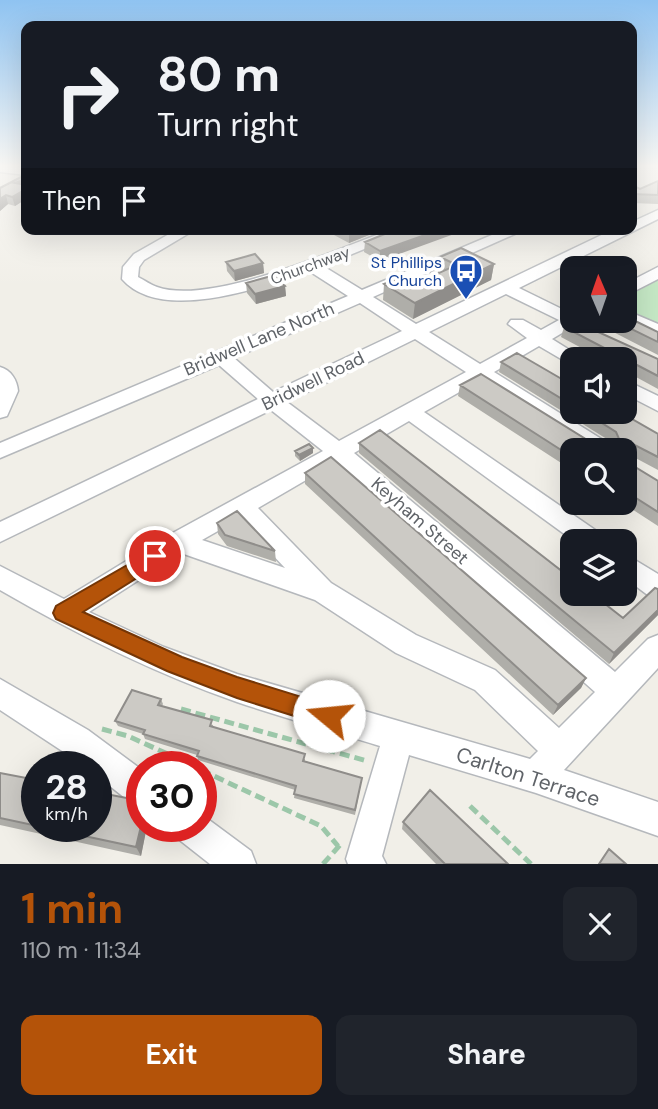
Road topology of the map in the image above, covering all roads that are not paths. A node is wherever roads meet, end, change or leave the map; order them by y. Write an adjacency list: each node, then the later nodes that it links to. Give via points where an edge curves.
1 (637, 211): 2 (street)
2 (654, 216): 3 (street)
3 (637, 224)
4 (178, 235): 8 (street, Churchway, via 139,257 130,279 138,287 181,295 241,288)
5 (391, 235): 8 (street, Churchway)
6 (505, 235): 12 (street, Bridwell Lane North)
7 (613, 235): 11 (street, Bridwell Road)
8 (312, 266): 12 (street)
9 (658, 272): 10 (street)
10 (637, 284)
11 (505, 287): 13 (street); 17 (street, Bridwell Road)
12 (359, 296): 17 (street); 21 (street, Bridwell Lane North)
13 (560, 314)
14 (637, 321): 18 (street)
15 (517, 324): 19 (street)
16 (560, 327): 19 (street)
17 (414, 331): 23 (street); 25 (street, Bridwell Road)
18 (658, 331)
19 (540, 338): 20 (street); 23 (street)
20 (560, 350)
21 (220, 356): 25 (street, Keyham Street); 30 (street, Bridwell Lane North)
22 (0, 373): 27 (street, via 9,395)
23 (480, 373): 28 (street); 29 (street)
24 (637, 394): 26 (street)
25 (272, 401): 31 (street, Keyham Street); 34 (street, Bridwell Road)
26 (658, 405)
27 (0, 411)
28 (410, 412): 31 (street); 33 (street)
29 (584, 438)
30 (0, 451)
31 (339, 452): 32 (street); 42 (street, Keyham Street)
32 (242, 506): 35 (street); 39 (street)
33 (575, 529)
34 (0, 533)
35 (178, 542): 39 (street); 40 (street)
36 (637, 573): 38 (street)
37 (0, 577): 40 (street, Carlton Terrace)
38 (658, 588)
39 (324, 592): 44 (street, via 406,644 485,680)
40 (64, 613): 45 (street, Carlton Terrace, via 155,656)
41 (658, 648): 42 (street)
42 (617, 691): 44 (street)
43 (5, 699): 47 (street, via 77,741)
44 (560, 750): 46 (street)
45 (394, 752): 46 (street, Carlton Terrace); 51 (street, via 364,859)
46 (536, 777): 48 (street, Carlton Terrace)
47 (126, 778)
48 (658, 820)
49 (210, 842): 50 (street)
50 (238, 864)
51 (368, 864)

